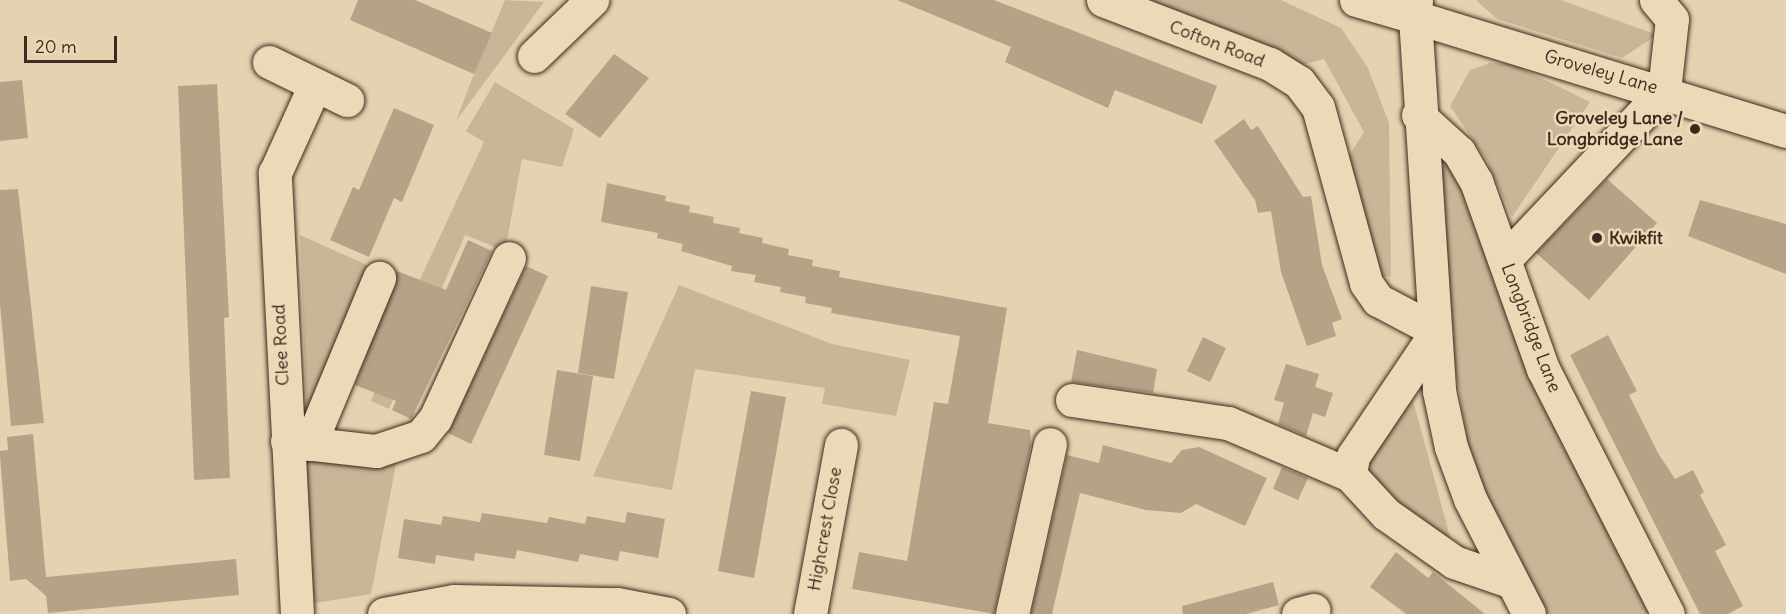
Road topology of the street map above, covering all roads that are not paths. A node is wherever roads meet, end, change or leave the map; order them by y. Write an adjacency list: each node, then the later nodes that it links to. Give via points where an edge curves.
1 (592, 0): 6 (street)
2 (1103, 0): 16 (street, Cofton Road, via 1270,64 1299,82 1318,106 1366,283 1378,300)
3 (1356, 0): 5 (street)
4 (1656, 0): 9 (street, via 1672,19)
5 (1416, 9): 9 (street, Groveley Lane); 11 (street)
6 (534, 56)
7 (269, 62): 8 (street)
8 (315, 85): 10 (street); 18 (street, Clee Road, via 275,173)
9 (1664, 91): 12 (street, Groveley Lane); 14 (street)
10 (347, 100)
11 (1418, 115): 14 (street, Longbridge Lane, via 1459,152 1476,181); 16 (street)
12 (1786, 131)
13 (509, 258): 18 (street, via 435,419 421,436 376,451)
14 (1505, 259): 29 (street, Longbridge Lane, via 1543,369)
15 (379, 278): 18 (street)
16 (1435, 332): 21 (street, via 1353,456); 22 (street, via 1451,447)
17 (1072, 400): 21 (street, via 1228,423)
18 (298, 443): 23 (street, Clee Road)
19 (1050, 444): 27 (street)
20 (841, 445): 26 (street, Highcrest Close)
21 (1350, 475): 22 (street, via 1386,514 1454,562)
22 (1512, 582): 28 (street)
23 (297, 614)
24 (384, 614): 25 (street, via 454,601 618,604)
25 (669, 614)
26 (810, 614)
27 (1012, 614)
28 (1529, 614)
29 (1668, 614)

